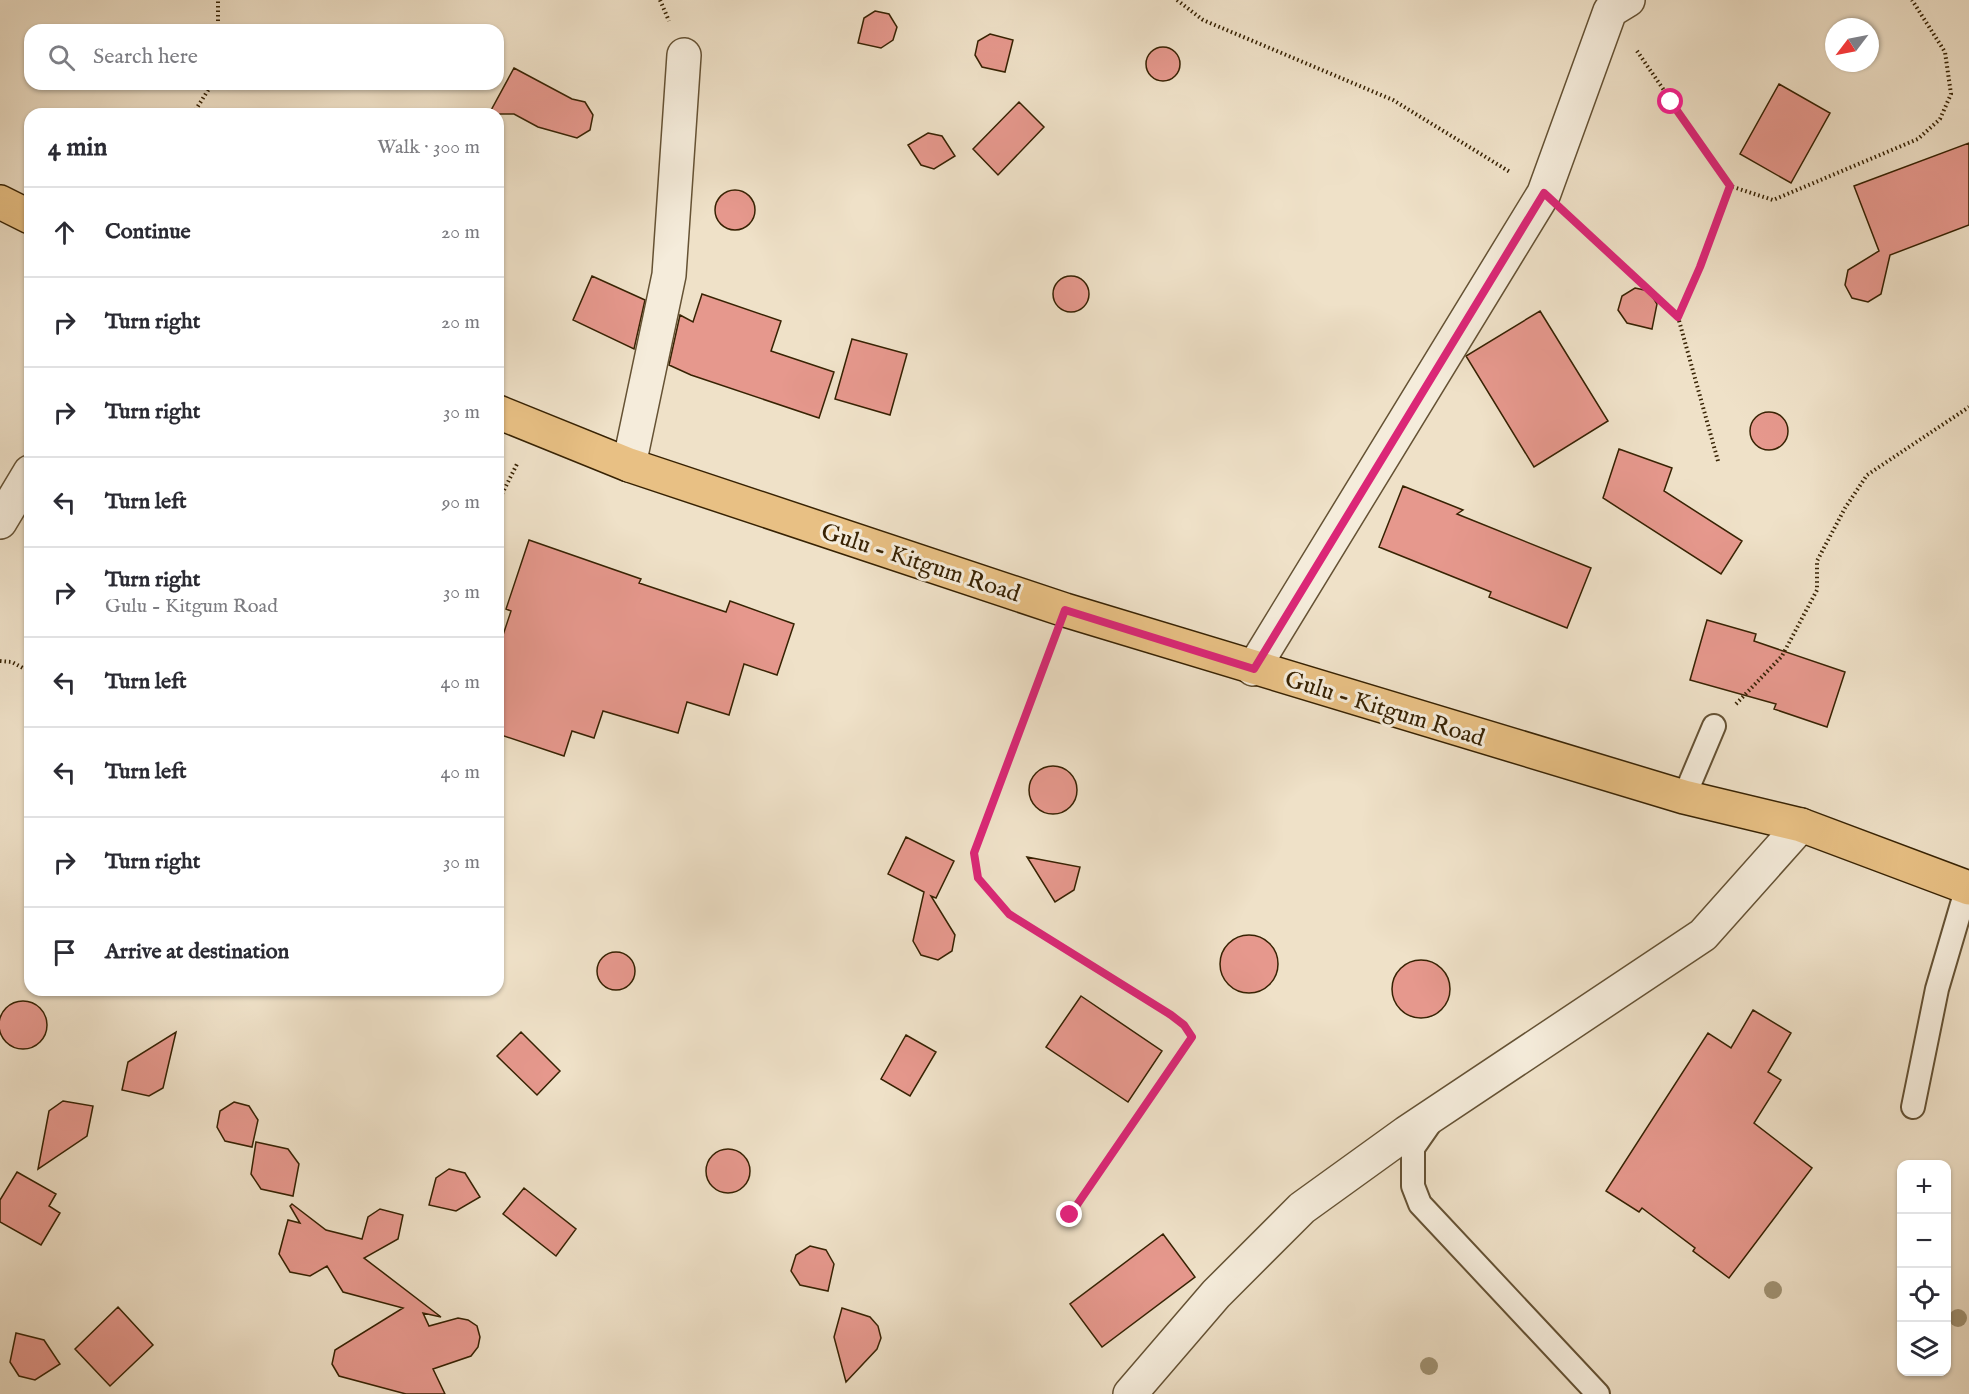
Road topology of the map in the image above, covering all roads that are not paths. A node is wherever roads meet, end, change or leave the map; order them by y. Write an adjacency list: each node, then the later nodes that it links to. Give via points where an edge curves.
1 (1619, 6): 9 (street, via 1544,193)
2 (684, 55): 6 (street, via 669,275)
3 (0, 202): 4 (main road)
4 (24, 214)
5 (504, 414): 6 (main road, Gulu - Kitgum Road)
6 (629, 465): 9 (main road, Gulu - Kitgum Road)
7 (24, 482): 8 (street)
8 (0, 522)
9 (1254, 669): 11 (main road, Gulu - Kitgum Road)
10 (1714, 726): 11 (lane)
11 (1684, 797): 12 (main road, Gulu - Kitgum Road)
12 (1801, 825): 13 (main road, Gulu - Kitgum Road); 15 (street, via 1704,935)
13 (1968, 887): 14 (lane, via 1937,989)
14 (1913, 1107)
15 (1440, 1110): 16 (street, via 1302,1208 1216,1294); 17 (lane, via 1413,1148 1413,1186 1420,1204)
16 (1130, 1394)
17 (1598, 1394)

